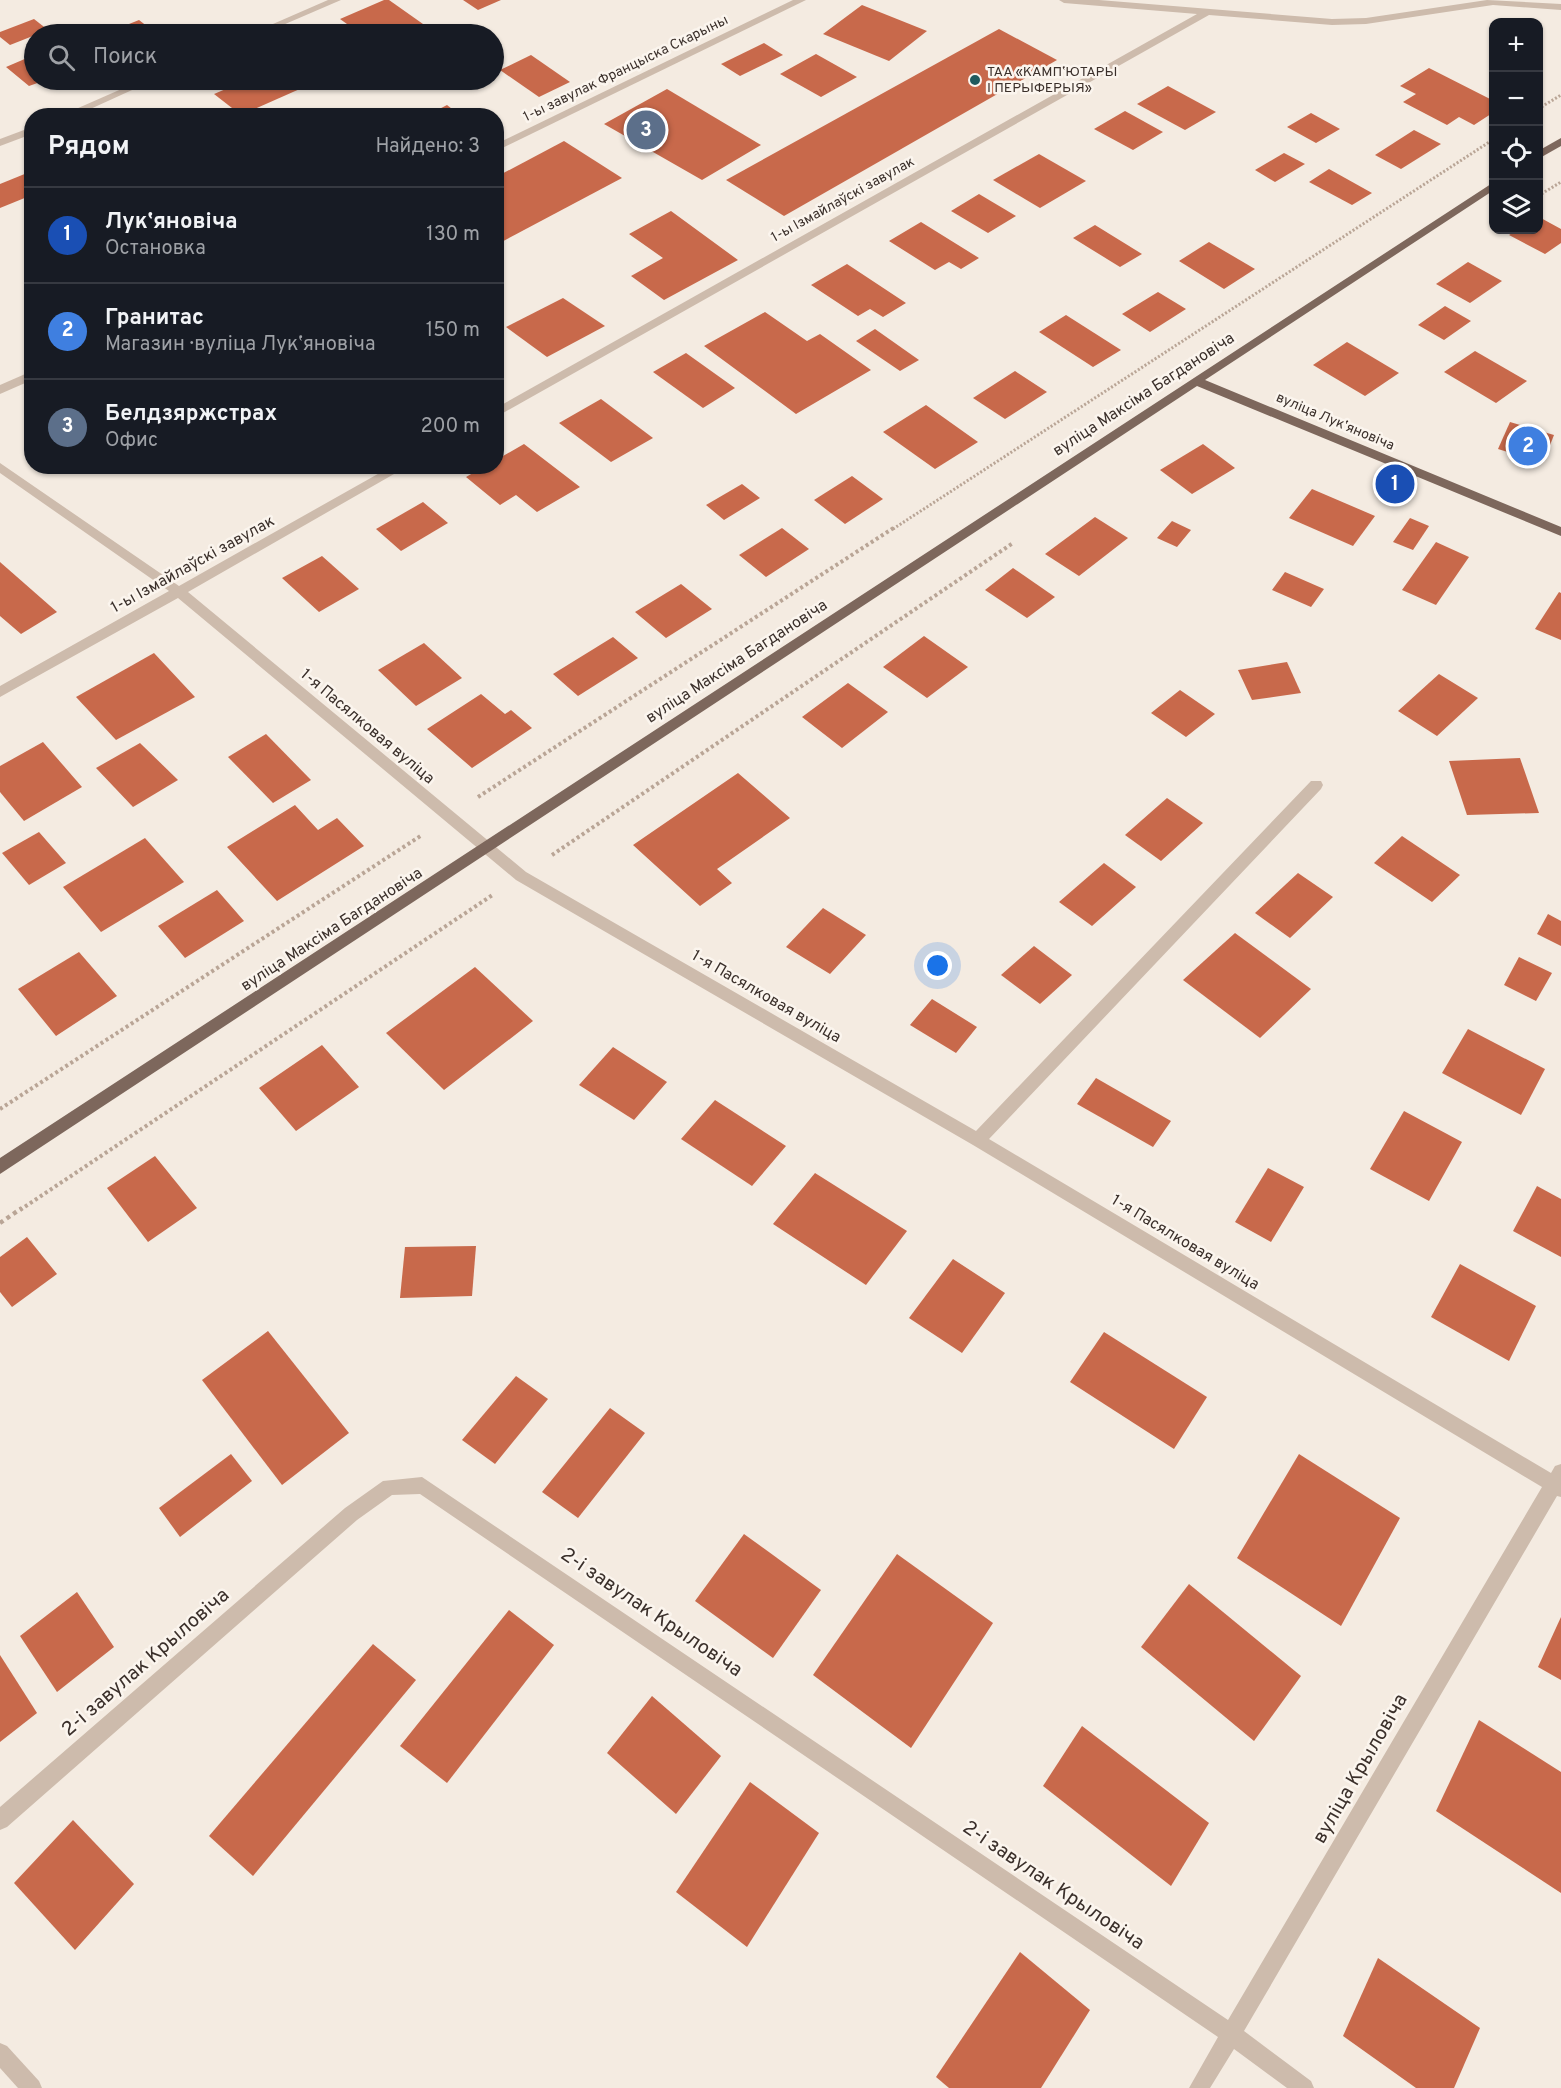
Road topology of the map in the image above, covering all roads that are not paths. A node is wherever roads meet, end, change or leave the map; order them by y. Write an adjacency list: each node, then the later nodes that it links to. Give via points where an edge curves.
1 (336, 0): 8 (street)
2 (801, 0): 14 (street, 1-ы завулак Францыска Скарыны)
3 (1064, 0): 7 (street)
4 (1446, 0): 5 (street)
5 (1467, 4): 6 (street, via 1514,2); 7 (street, via 1349,22)
6 (1561, 7)
7 (1205, 13): 20 (street, 1-ы Ізмайлаўскі завулак)
8 (279, 24)
9 (126, 90): 10 (street)
10 (84, 108)
11 (24, 133): 13 (street)
12 (1561, 141): 15 (main road)
13 (0, 143)
14 (504, 144)
15 (1543, 153)
16 (1489, 188): 18 (main road, вуліца Максіма Багдановіча)
17 (24, 379): 19 (street)
18 (1196, 381): 23 (main road, вуліца Лукʼяновіча); 27 (main road, вуліца Максіма Багдановіча)
19 (0, 390)
20 (504, 408)
21 (0, 467): 24 (street, 1-я Пасялковая вуліца)
22 (388, 474): 24 (street, 1-ы Ізмайлаўскі завулак)
23 (1561, 532)
24 (179, 592): 25 (street, 1-ы Ізмайлаўскі завулак); 27 (street, 1-я Пасялковая вуліца)
25 (0, 692)
26 (1316, 785): 28 (street)
27 (484, 847): 28 (street, 1-я Пасялковая вуліца, via 521,876); 29 (main road, вуліца Максіма Багдановіча)
28 (978, 1140): 30 (street, 1-я Пасялковая вуліца)
29 (0, 1167)
30 (1558, 1482): 32 (street, вуліца Крыловіча)
31 (0, 1820): 32 (street, 2-і завулак Крыловіча, via 351,1514 389,1487 422,1485)
32 (1232, 2035): 35 (street, вуліца Крыловіча); 36 (street, 2-і завулак Крыловіча)
33 (0, 2053): 34 (street)
34 (32, 2088)
35 (1199, 2088)
36 (1304, 2088)

